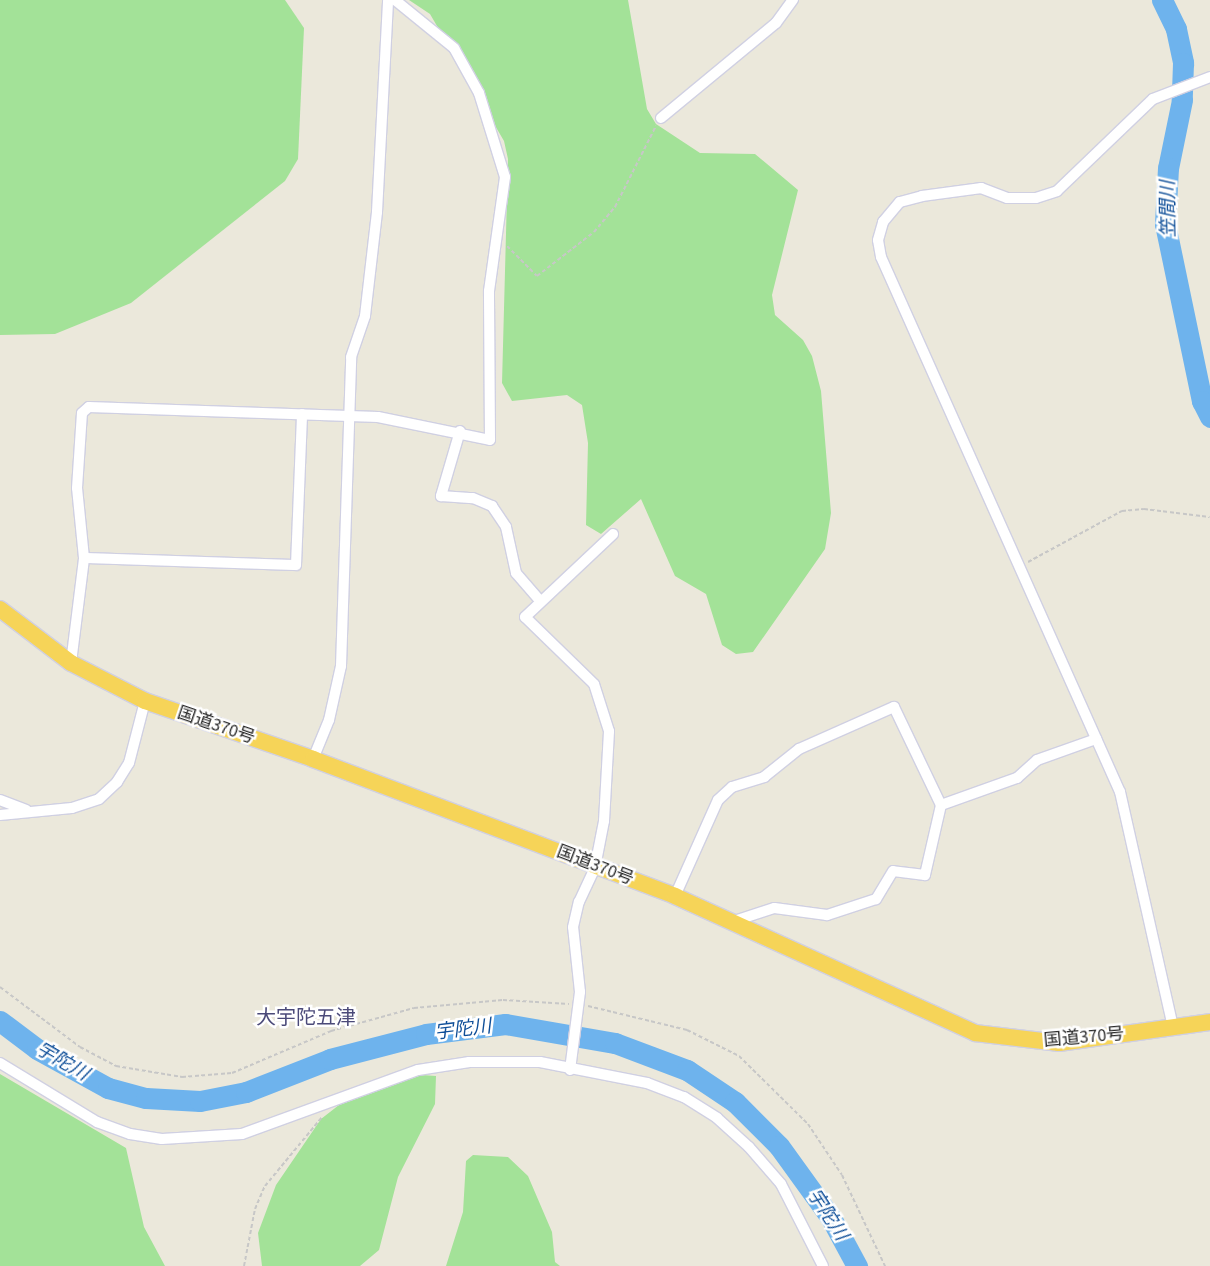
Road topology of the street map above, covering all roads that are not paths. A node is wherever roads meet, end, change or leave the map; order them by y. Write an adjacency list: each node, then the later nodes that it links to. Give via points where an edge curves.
1 (388, 0): 7 (street, via 376,212 365,316 351,358)
2 (395, 0): 8 (street, via 454,48 479,93 506,177 489,291 490,440)
3 (793, 0): 5 (street, via 776,23)
4 (1210, 76): 15 (street, via 1196,84 1174,89 1135,112 1057,191 1036,198 1007,198 980,188 900,202 883,222 878,240 881,257)
5 (661, 118)
6 (302, 414): 7 (street); 10 (street, via 296,565); 10 (street, via 89,407 82,413 77,488)
7 (349, 418): 8 (street, via 378,417); 16 (street, via 342,666 329,720)
8 (460, 431): 11 (street, via 442,496 473,498 492,506 506,527 516,572)
9 (613, 534): 11 (street)
10 (84, 558): 13 (street)
11 (540, 601): 21 (street, via 525,617 594,684 609,731 604,821)
12 (0, 609): 13 (highway, 国道370号)
13 (71, 663): 14 (highway, 国道370号)
14 (145, 701): 16 (highway, 国道370号); 19 (street, via 129,763 117,782 90,802 72,808)
15 (1096, 739): 18 (street, via 1037,760 1017,778); 25 (street, via 1120,792)
16 (313, 759): 21 (highway, 国道370号)
17 (0, 800): 19 (street)
18 (941, 805): 22 (street, via 894,707 799,749 764,777 732,787 718,800); 23 (street, via 925,875 893,871 876,899 827,915 774,908)
19 (29, 811): 20 (street)
20 (0, 815)
21 (595, 866): 22 (highway, 国道370号); 27 (street, via 579,902 573,927 579,1008)
22 (675, 896): 23 (highway, 国道370号)
23 (729, 923): 25 (highway, 国道370号, via 975,1033 1059,1043)
24 (1210, 1022): 25 (highway, 国道370号)
25 (1172, 1027)
26 (0, 1063): 27 (street, via 97,1122 130,1134 162,1139 242,1134 273,1126 418,1070 469,1062 540,1062)
27 (571, 1068): 28 (street, via 647,1083 684,1097 717,1118 781,1184)
28 (823, 1266)

